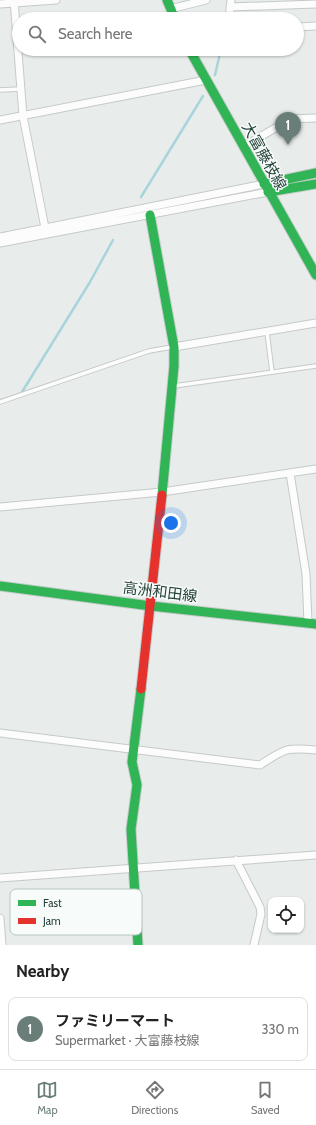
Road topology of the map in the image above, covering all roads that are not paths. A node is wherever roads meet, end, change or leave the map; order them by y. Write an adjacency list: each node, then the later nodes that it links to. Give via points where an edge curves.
1 (56, 0): 3 (street)
2 (206, 0): 5 (street)
3 (15, 2): 4 (street); 8 (street)
4 (0, 4)
5 (169, 4)
6 (231, 4): 7 (street)
7 (316, 4)
8 (16, 12)
9 (316, 26): 10 (street)
10 (304, 27)
11 (18, 56): 14 (street)
12 (193, 56): 13 (street, 大富藤枝線)
13 (206, 80): 16 (street); 19 (street, 大富藤枝線)
14 (20, 89): 15 (lane); 16 (street)
15 (0, 90)
16 (23, 116): 18 (street); 24 (street)
17 (316, 118): 19 (street, via 291,119)
18 (0, 120)
19 (244, 146): 22 (street, 大富藤枝線)
20 (316, 173): 22 (street)
21 (316, 184): 22 (street)
22 (266, 188): 23 (street); 24 (street); 27 (street, 大富藤枝線)
23 (150, 215): 26 (street); 30 (street)
24 (44, 228): 25 (street)
25 (0, 237)
26 (0, 243)
27 (316, 275)
28 (316, 323): 29 (street)
29 (267, 332): 30 (street); 32 (lane)
30 (174, 347): 33 (street); 34 (lane, via 149,351)
31 (316, 366): 32 (lane)
32 (272, 372): 33 (lane)
33 (172, 386): 37 (street)
34 (0, 402)
35 (316, 469): 36 (street)
36 (290, 473): 37 (street); 41 (street)
37 (162, 492): 38 (street); 40 (street)
38 (0, 507)
39 (0, 586): 40 (street, 高洲和田線)
40 (151, 606): 41 (street, 高洲和田線); 43 (street)
41 (312, 624)
42 (0, 734): 43 (street)
43 (133, 748): 44 (street, via 260,765 285,749); 47 (street, via 132,762 137,785 131,829)
44 (316, 750)
45 (316, 855): 46 (street)
46 (236, 860): 47 (street); 54 (street, via 260,907 261,914)
47 (133, 868): 48 (street); 49 (street)
48 (0, 878)
49 (134, 889)
50 (0, 918): 52 (street)
51 (137, 935): 53 (street)
52 (2, 945)
53 (138, 945)
54 (254, 945)

